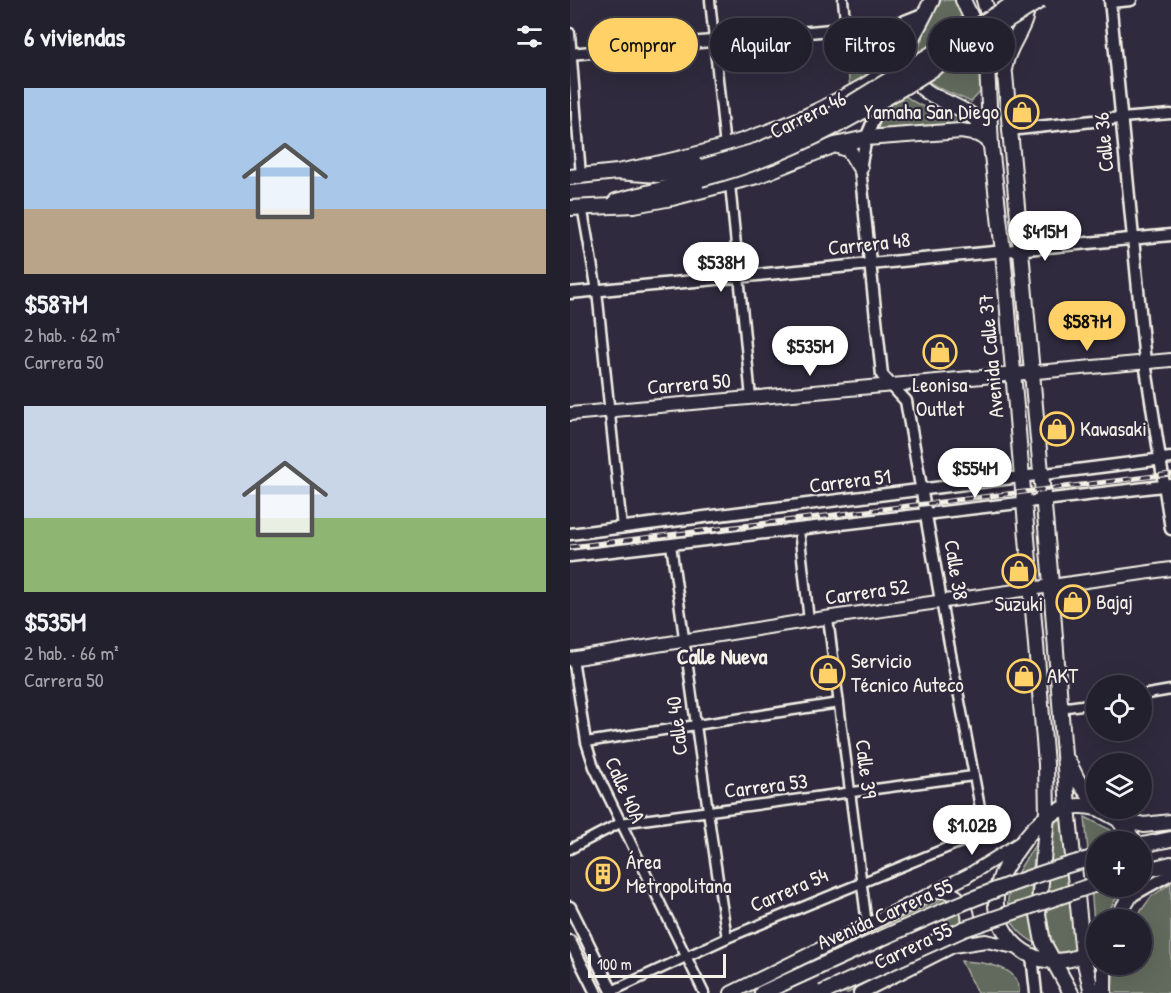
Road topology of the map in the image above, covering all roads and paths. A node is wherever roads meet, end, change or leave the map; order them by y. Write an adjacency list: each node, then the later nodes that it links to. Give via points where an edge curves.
1 (710, 0): 11 (street)
2 (843, 0): 12 (street)
3 (963, 0): 29 (main road, Avenida Calle 37, via 985,52)
4 (984, 0): 22 (main road, Avenida Calle 37)
5 (1019, 0): 33 (main road, Carrera 46, bridge, via 814,126)
6 (1026, 0): 22 (main road, via 1026,19 1009,50)
7 (1041, 0): 33 (main road, Carrera 46, bridge, via 837,126 762,160)
8 (1131, 0): 9 (street)
9 (1110, 1): 25 (street, Calle 36)
10 (928, 6): 13 (street); 14 (main road, Carrera 46)
11 (712, 18)
12 (845, 18)
13 (907, 18)
14 (916, 29)
15 (570, 33): 17 (street)
16 (710, 41): 17 (street)
17 (571, 54): 34 (street)
18 (718, 72): 30 (street)
19 (884, 72): 23 (main road, Carrera 46)
20 (895, 72): 27 (street, Calle 38)
21 (911, 72): 29 (main road, via 918,86 929,95 972,115 988,134)
22 (1005, 74): 26 (main road, Avenida Calle 37)
23 (821, 110): 28 (main road, via 828,110 839,119 842,133); 30 (main road, Carrera 46)
24 (1171, 114): 25 (street)
25 (1121, 118): 26 (street); 39 (street, Calle 36)
26 (1009, 130): 40 (main road, Avenida Calle 37)
27 (866, 138): 28 (main road, Carrera 46); 29 (main road, Carrera 46, via 961,131 979,134); 31 (street, Calle 38)
28 (835, 145): 31 (main road, via 849,150); 35 (main road, Carrera 46)
29 (991, 146): 41 (main road, Avenida Calle 37)
30 (725, 148): 32 (main road, Carrera 46)
31 (860, 168): 42 (street, Calle 38)
32 (617, 172): 33 (main road, Carrera 46); 34 (main road, Carrera 46)
33 (702, 173): 36 (main road, Carrera 46)
34 (575, 176)
35 (730, 184): 36 (main road, Carrera 46, via 645,203); 43 (street)
36 (605, 204): 37 (main road, Carrera 46)
37 (576, 207): 44 (street)
38 (1171, 235): 39 (street, Carrera 48)
39 (1132, 239): 40 (street, Carrera 48); 47 (street, Calle 36)
40 (1021, 250): 41 (street, Carrera 48); 48 (main road, Avenida Calle 37)
41 (1003, 252): 42 (street, Carrera 48); 49 (main road, Avenida Calle 37)
42 (870, 264): 43 (street, Carrera 48); 50 (street, Calle 38, via 882,371)
43 (739, 277): 44 (street, Carrera 48); 51 (street)
44 (597, 291): 45 (street, Carrera 48); 52 (street)
45 (570, 293)
46 (1171, 360): 47 (main road, Carrera 50)
47 (1145, 362): 48 (main road, Carrera 50); 54 (street, Calle 36)
48 (1032, 372): 49 (main road, Carrera 50); 55 (main road, Avenida Calle 37)
49 (1013, 373): 50 (main road, Carrera 50); 56 (main road, Avenida Calle 37)
50 (891, 384): 51 (main road, Carrera 50); 58 (street, Calle 38, via 906,401)
51 (751, 398): 52 (main road, Carrera 50)
52 (609, 411): 53 (main road, Carrera 50); 62 (street)
53 (570, 414)
54 (1165, 459): 55 (street, Carrera 51); 57 (street, Calle 36)
55 (1042, 476): 56 (street, Carrera 51); 59 (main road, Avenida Calle 37)
56 (1023, 478): 58 (street, Carrera 51); 60 (main road, Avenida Calle 37)
57 (1167, 485): 59 (street, Carrera 51); 63 (street, Calle 36)
58 (923, 492): 61 (street, Calle 38); 62 (street, Carrera 51)
59 (1044, 501): 60 (street, Carrera 51); 69 (main road, Avenida Calle 37)
60 (1024, 503): 61 (street, Carrera 51); 70 (main road, Avenida Calle 37)
61 (927, 515): 64 (street, Carrera 51); 71 (street, Calle 38)
62 (622, 528): 65 (street, Carrera 51)
63 (1171, 529)
64 (799, 530): 66 (street, Carrera 51); 73 (street)
65 (570, 534)
66 (671, 544): 67 (street, Carrera 51); 74 (street, Calle 40)
67 (570, 556)
68 (1171, 569): 69 (main road, Carrera 52)
69 (1052, 586): 70 (main road, Carrera 52); 80 (main road, Avenida Calle 37)
70 (1032, 589): 71 (main road, Carrera 52); 90 (main road, Avenida Calle 37)
71 (941, 601): 72 (main road, Carrera 52); 84 (street, Calle 38)
72 (828, 618): 73 (main road, Carrera 52); 78 (street, Calle 39)
73 (809, 621): 74 (main road, Carrera 52)
74 (686, 640): 75 (main road, Carrera 52); 81 (street, Calle 40)
75 (572, 658): 82 (street, Calle 40A)
76 (1171, 690): 77 (street)
77 (1152, 693)
78 (839, 703): 81 (street); 86 (street, Calle 39)
79 (1086, 704): 80 (street)
80 (1060, 708): 83 (main road, Avenida Calle 37)
81 (695, 726): 82 (street); 89 (street, Calle 40)
82 (586, 742): 93 (street, Calle 40A)
83 (1065, 752): 85 (main road); 87 (main road, Avenida Calle 37)
84 (973, 776): 86 (street, Carrera 53); 94 (street, Calle 38)
85 (1086, 791)
86 (850, 793): 89 (street, Carrera 53); 104 (street, Calle 39)
87 (1068, 807): 88 (main road); 90 (main road); 115 (main road, Avenida Calle 37)
88 (1086, 808)
89 (706, 811): 93 (street, Carrera 53); 110 (street, Calle 40)
90 (1047, 816): 97 (main road); 118 (main road, Avenida Calle 37, via 1038,915 1040,933)
91 (1119, 819): 92 (main road, via 1144,825); 95 (main road)
92 (1171, 822)
93 (620, 824): 99 (street, Carrera 53); 116 (street, Calle 40A)
94 (981, 830): 104 (street, Carrera 54, via 971,840)
95 (1127, 831)
96 (1171, 838): 98 (main road)
97 (1024, 840): 107 (main road, Carrera 55, via 982,868); 113 (main road, via 1001,875 996,897 1001,925)
98 (1152, 843)
99 (570, 849)
100 (1086, 860): 124 (main road, Avenida Carrera 55, bridge, via 952,907)
101 (1171, 864): 102 (main road)
102 (1152, 869)
103 (1171, 874): 105 (street)
104 (862, 882): 109 (street, Calle 39); 110 (street, Carrera 54)
105 (1152, 883)
106 (1086, 887): 125 (main road, bridge, via 964,929)
107 (932, 892): 109 (main road, Carrera 55); 112 (main road, via 949,892 967,909 965,934)
108 (570, 907): 120 (street)
109 (867, 925): 123 (main road, Carrera 55)
110 (727, 938): 116 (street, Carrera 54)
111 (570, 941): 121 (street)
112 (953, 946): 113 (main road, Carrera 55, via 986,941); 126 (main road, Carrera 55)
113 (1020, 948): 117 (main road)
114 (1086, 953): 115 (main road)
115 (1083, 955): 118 (main road); 129 (main road, Avenida Calle 37)
116 (686, 956): 120 (street, Carrera 54); 122 (street, Calle 40A)
117 (1032, 956): 118 (main road); 127 (street)
118 (1052, 961): 128 (main road, Avenida Calle 37)
119 (1104, 975): 130 (main road)
120 (612, 992)
121 (596, 993)
122 (704, 993)
123 (731, 993)
124 (762, 993)
125 (822, 993)
126 (860, 993)
127 (1036, 993)
128 (1071, 993)
129 (1092, 993)
130 (1104, 993)

